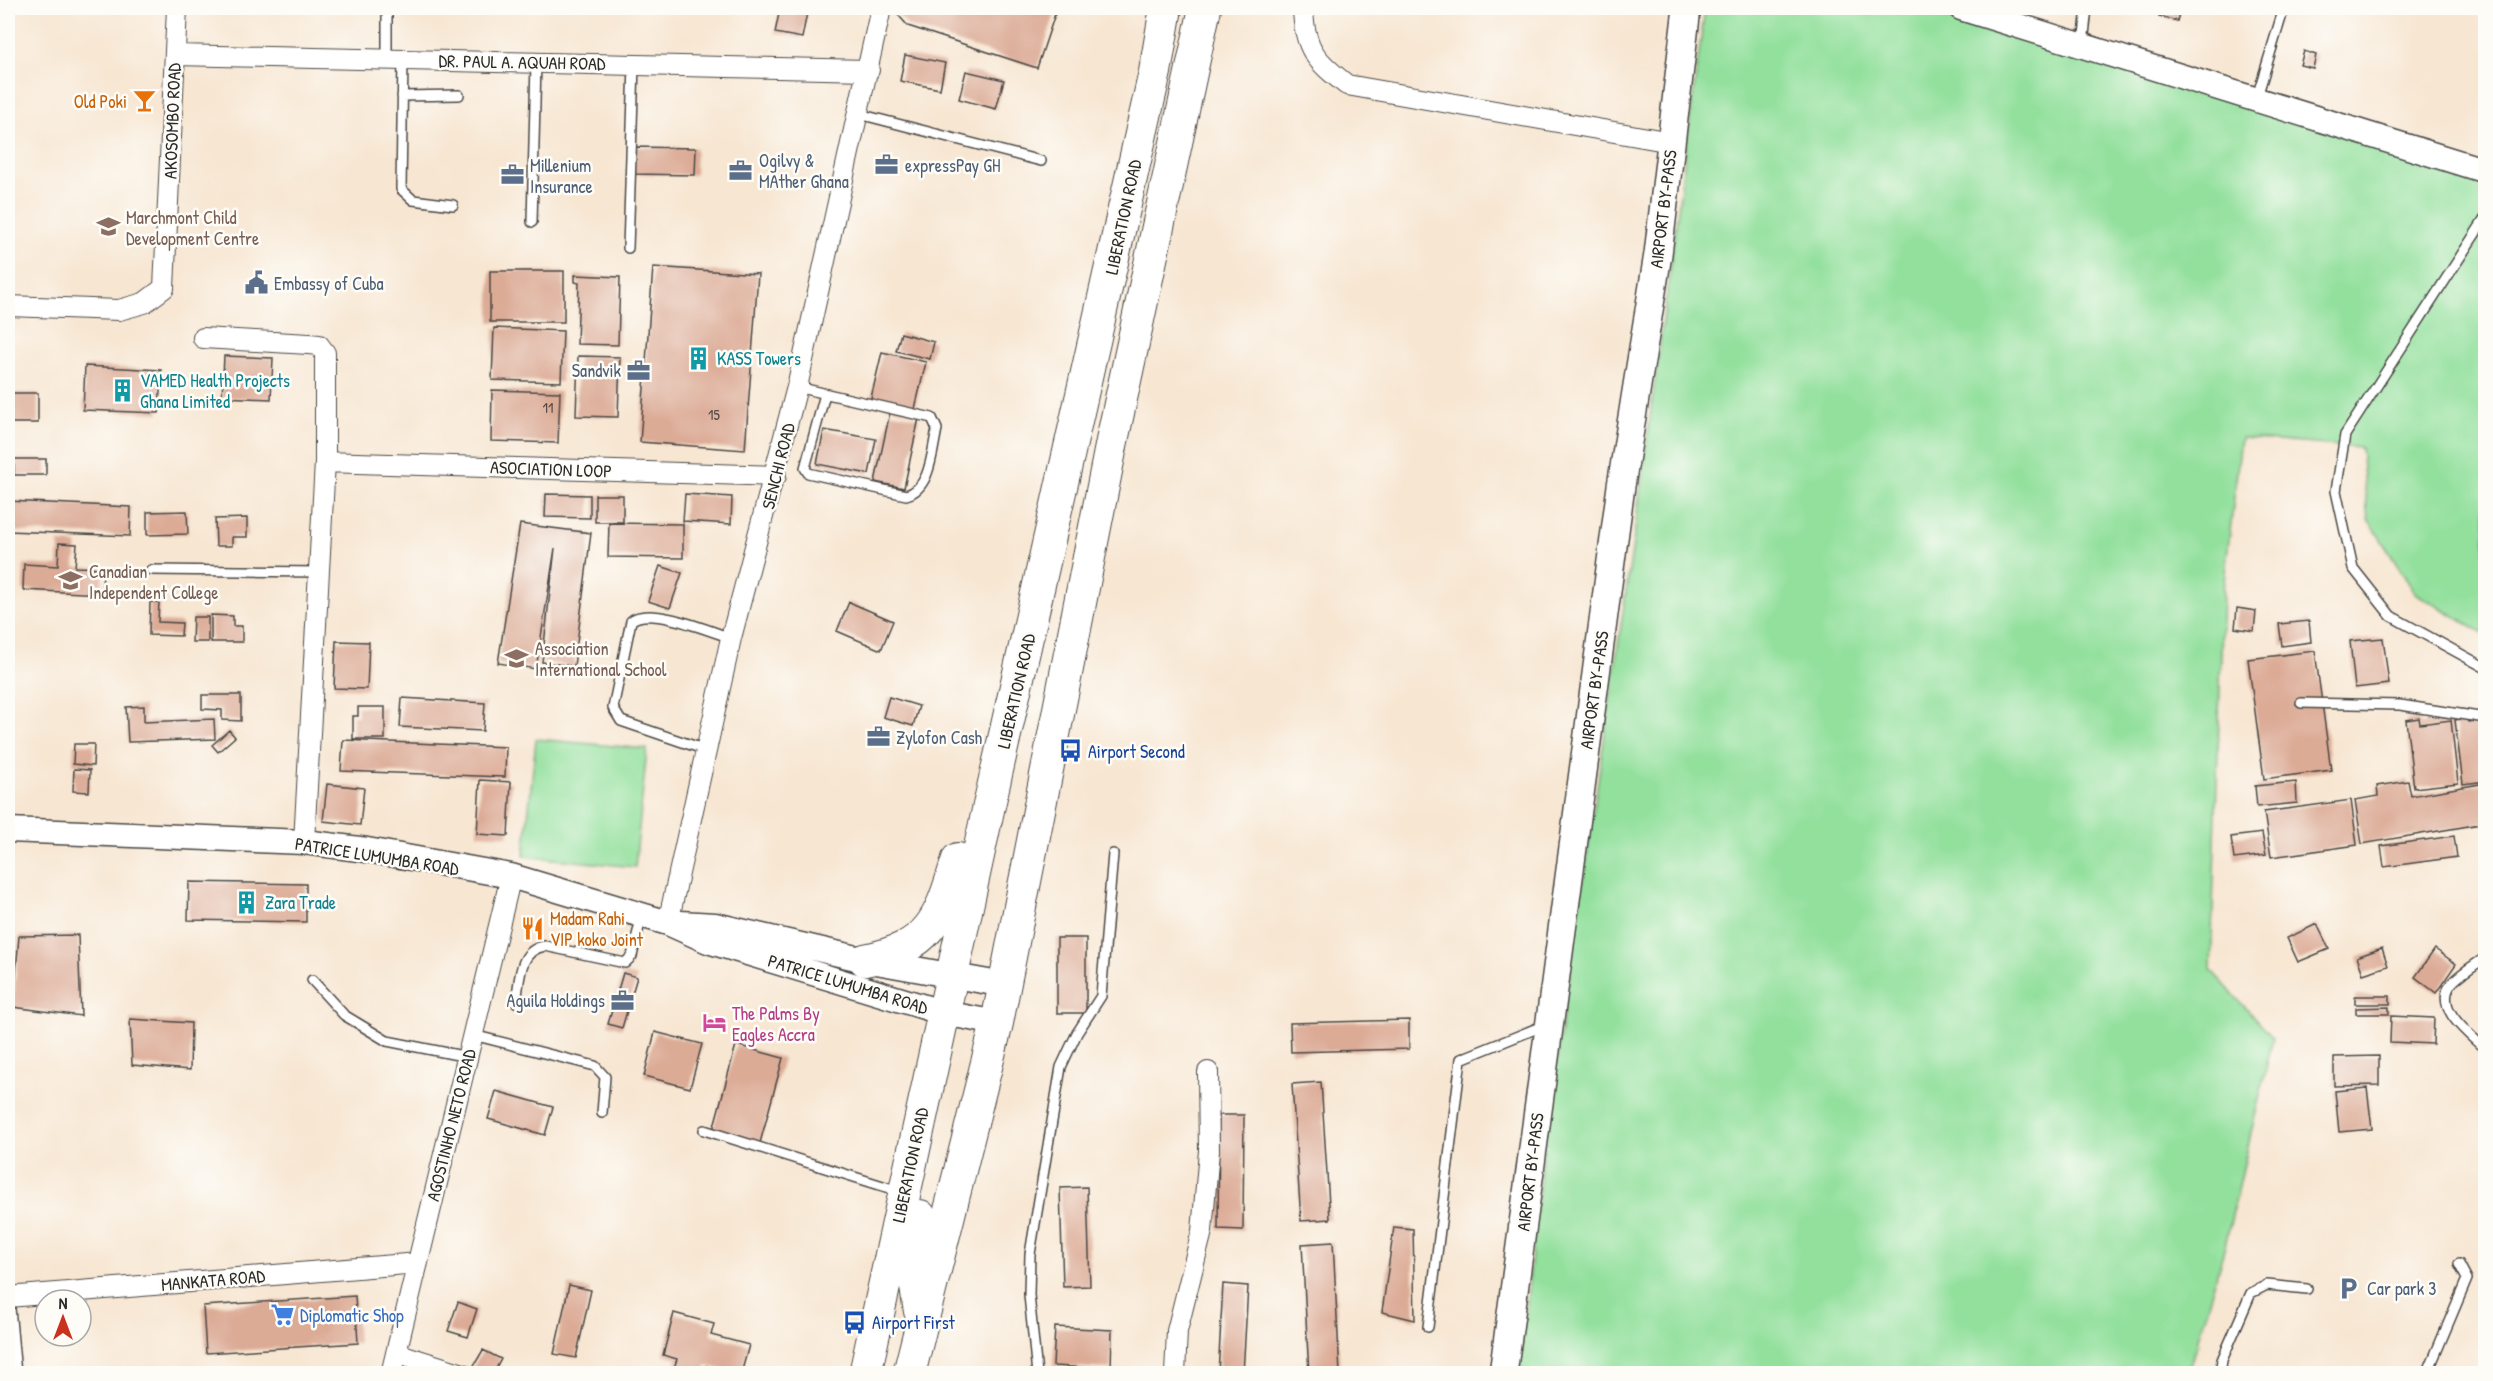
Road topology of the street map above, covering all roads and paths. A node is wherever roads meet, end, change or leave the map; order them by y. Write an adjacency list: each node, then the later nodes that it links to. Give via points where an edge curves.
1 (177, 8): 12 (street, AKOSOMBO ROAD)
2 (387, 8): 13 (lane)
3 (881, 8): 16 (street, SENCHI ROAD)
4 (1166, 8): 41 (highway, LIBERATION ROAD, via 1155,72)
5 (1205, 8): 52 (highway, LIBERATION ROAD, via 1112,441)
6 (1303, 8): 21 (street, via 1308,42 1318,63 1347,85)
7 (1687, 8): 21 (main road, AIRPORT BY-PASS)
8 (1961, 8): 11 (street)
9 (2087, 8): 11 (lane)
10 (2284, 8): 19 (lane)
11 (2083, 46): 19 (street)
12 (175, 55): 13 (street, DR. PAUL A. AQUAH ROAD); 28 (street, AKOSOMBO ROAD, via 164,288 144,303 119,310)
13 (395, 60): 14 (street, DR. PAUL A. AQUAH ROAD); 18 (lane)
14 (536, 63): 15 (street, DR. PAUL A. AQUAH ROAD); 26 (lane)
15 (634, 65): 16 (street, DR. PAUL A. AQUAH ROAD); 27 (lane)
16 (869, 70): 20 (street, SENCHI ROAD)
17 (459, 95): 18 (lane)
18 (402, 96): 24 (lane, via 401,189 413,200)
19 (2256, 101): 23 (street)
20 (859, 114): 22 (lane); 30 (street, SENCHI ROAD)
21 (1671, 142): 56 (main road, AIRPORT BY-PASS)
22 (1041, 161)
23 (2486, 171)
24 (453, 205)
25 (2486, 218): 37 (lane, via 2345,435 2336,491 2353,568 2391,616)
26 (532, 222)
27 (628, 248)
28 (8, 306)
29 (202, 338): 32 (street, via 319,345 325,353)
30 (797, 387): 31 (lane); 33 (street, SENCHI ROAD)
31 (825, 394): 31 (lane, via 936,422 923,484 916,492 906,495 808,473 805,468)
32 (325, 462): 33 (street, ASOCIATION LOOP); 35 (street)
33 (776, 476): 36 (street, SENCHI ROAD)
34 (151, 570): 35 (lane)
35 (319, 572): 43 (street)
36 (731, 638): 40 (street, SENCHI ROAD); 40 (lane, via 692,624 652,616 643,615 631,621 615,714 621,721)
37 (2486, 668)
38 (2301, 703): 39 (lane, via 2400,705)
39 (2486, 718)
40 (706, 750): 47 (street, SENCHI ROAD)
41 (990, 801): 49 (highway, via 963,844 946,897 928,930 908,948); 50 (highway, LIBERATION ROAD)
42 (8, 830): 43 (street, PATRICE LUMUMBA ROAD)
43 (304, 842): 45 (street, PATRICE LUMUMBA ROAD)
44 (1113, 854): 76 (lane, via 1101,996 1061,1066 1030,1254 1029,1295)
45 (512, 876): 46 (street, PATRICE LUMUMBA ROAD); 57 (street, AGOSTINHO NETO ROAD)
46 (642, 915): 47 (street, PATRICE LUMUMBA ROAD); 53 (lane, via 632,956 625,963 545,946 535,948 524,958)
47 (668, 923): 49 (street, PATRICE LUMUMBA ROAD, via 715,925); 54 (street, PATRICE LUMUMBA ROAD, via 708,942)
48 (2486, 957): 58 (lane, via 2451,985 2447,998 2451,1016)
49 (865, 960): 50 (street, PATRICE LUMUMBA ROAD)
50 (951, 976): 52 (street, PATRICE LUMUMBA ROAD); 54 (highway, LIBERATION ROAD)
51 (312, 980): 59 (lane, via 344,1015 387,1041)
52 (1005, 985): 55 (highway, LIBERATION ROAD)
53 (516, 1002)
54 (951, 1014): 55 (street, PATRICE LUMUMBA ROAD); 63 (highway, LIBERATION ROAD); 68 (highway, via 954,1068 913,1246 912,1269)
55 (997, 1023): 68 (highway, LIBERATION ROAD)
56 (1548, 1024): 69 (lane, via 1461,1059); 78 (main road, AIRPORT BY-PASS)
57 (473, 1035): 59 (street, AGOSTINHO NETO ROAD); 61 (lane, via 595,1066 605,1077)
58 (2486, 1050)
59 (468, 1057): 64 (street, AGOSTINHO NETO ROAD)
60 (1208, 1072): 77 (street, via 1209,1151 1202,1232 1177,1331)
61 (602, 1113)
62 (704, 1130): 63 (lane)
63 (904, 1193): 74 (highway, LIBERATION ROAD)
64 (418, 1263): 67 (street, MANKATA ROAD); 70 (street, AGOSTINHO NETO ROAD)
65 (2459, 1264): 80 (lane, via 2467,1279)
66 (2307, 1289): 79 (lane, via 2267,1286 2251,1293 2222,1360)
67 (8, 1297): 71 (lane)
68 (922, 1322): 75 (highway, LIBERATION ROAD)
69 (1428, 1327)
70 (396, 1353): 72 (street, AGOSTINHO NETO ROAD); 73 (street)
71 (16, 1374)
72 (392, 1374)
73 (463, 1374)
74 (865, 1374)
75 (909, 1374)
76 (1037, 1374)
77 (1175, 1374)
78 (1503, 1374)
79 (2220, 1374)
80 (2427, 1374)

